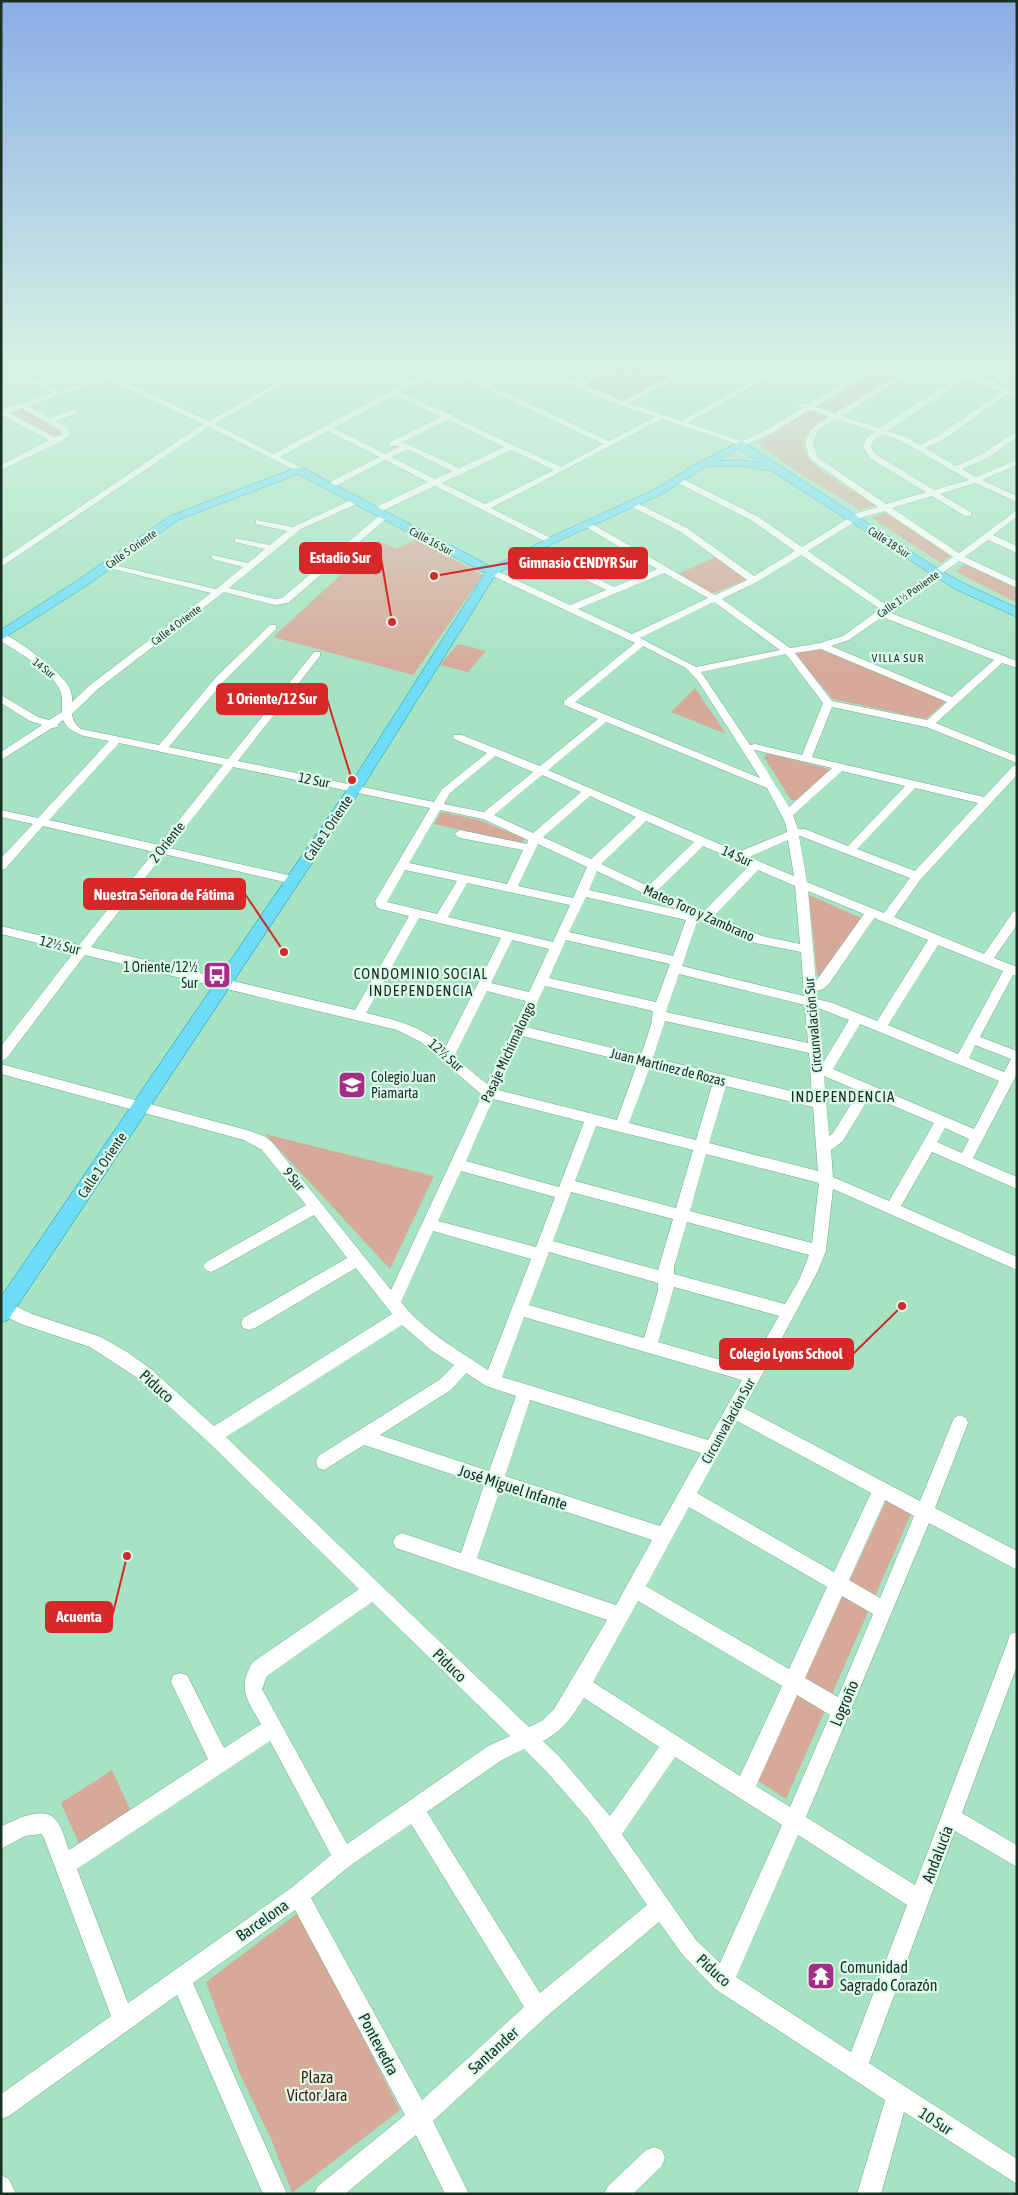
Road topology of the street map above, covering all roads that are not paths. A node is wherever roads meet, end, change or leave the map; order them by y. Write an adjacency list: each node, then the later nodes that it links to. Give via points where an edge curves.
1 (141, 469): 44 (street)
2 (362, 469): 21 (street)
3 (410, 469): 20 (street)
4 (453, 469): 16 (street)
5 (463, 469): 16 (street)
6 (695, 469): 18 (main road, Calle 1 Oriente)
7 (771, 469): 17 (main road)
8 (778, 469): 17 (main road, Calle 18 Sur)
9 (789, 469): 30 (main road, Calle 18 Sur)
10 (831, 469): 26 (street)
11 (894, 469): 22 (street)
12 (956, 469): 19 (street)
13 (1001, 469): 19 (street)
14 (299, 470): 21 (main road, Calle 16 Sur); 45 (main road, Calle 5 Oriente, via 180,515)
15 (561, 470): 27 (street)
16 (458, 472): 20 (street)
17 (782, 472): 30 (main road, Calle 18 Sur)
18 (679, 480): 25 (main road, Calle 1 Oriente); 40 (street, via 754,518)
19 (976, 480): 22 (street); 23 (street)
20 (435, 482): 27 (street); 28 (street)
21 (329, 486): 24 (main road, Calle 16 Sur)
22 (933, 493): 26 (street); 29 (street)
23 (1017, 499)
24 (356, 501): 28 (main road, Calle 16 Sur); 34 (street, Calle 4 Oriente)
25 (634, 504): 33 (main road, Calle 1 Oriente); 50 (street, via 684,530)
26 (886, 507): 30 (street); 42 (street)
27 (484, 508): 37 (street)
28 (379, 513): 49 (main road, Calle 16 Sur); 53 (street, via 283,602)
29 (968, 514)
30 (857, 517): 40 (street); 48 (main road, Calle 18 Sur)
31 (1015, 518): 35 (street, Calle 1½ Poniente)
32 (259, 522): 34 (street)
33 (589, 525): 37 (main road, Calle 1 Oriente); 47 (street)
34 (294, 530): 38 (street, Calle 4 Oriente)
35 (987, 536): 41 (street); 42 (street, Calle 1½ Poniente)
36 (238, 540): 38 (street)
37 (550, 541): 39 (main road, Calle 1 Oriente)
38 (270, 548): 46 (street, Calle 4 Oriente)
39 (534, 550): 49 (main road, Calle 1 Oriente); 52 (street)
40 (802, 550): 50 (street); 57 (street)
41 (1017, 550)
42 (960, 556): 48 (street, Calle 1½ Poniente); 51 (street)
43 (215, 557): 46 (street)
44 (1, 564)
45 (108, 565): 53 (street); 60 (main road, Calle 5 Oriente)
46 (249, 566): 53 (street, Calle 4 Oriente)
47 (665, 569): 52 (street); 54 (street)
48 (940, 571): 55 (main road, Calle 18 Sur); 57 (street, Calle 1½ Poniente); 58 (main road, Calle 18 Sur, via 959,586)
49 (492, 572): 56 (street, Calle 16 Sur); 93 (main road, Calle 1 Oriente)
50 (754, 580): 54 (street)
51 (1017, 585)
52 (613, 590): 56 (street)
53 (220, 591): 70 (street, Calle 4 Oriente)
54 (714, 598): 61 (street); 64 (street)
55 (1017, 606)
56 (569, 609): 61 (street, Calle 16 Sur)
57 (883, 611): 63 (street, Calle 1½ Poniente, via 846,638); 66 (street)
58 (1017, 613)
59 (273, 627): 81 (street, via 220,680)
60 (1, 636): 69 (street, 14 Sur)
61 (631, 638): 62 (street, Calle 16 Sur)
62 (641, 643): 68 (street, Calle 16 Sur); 75 (street, via 568,703)
63 (822, 646): 64 (street, Calle 1½ Poniente); 72 (street)
64 (788, 651): 68 (street, Calle 1½ Poniente); 73 (street)
65 (316, 654): 87 (street, 2 Oriente)
66 (1000, 659): 67 (street); 72 (street)
67 (1017, 665)
68 (695, 670): 82 (street, Calle 16 Sur)
69 (72, 687): 70 (street); 74 (street, 14 Sur, via 67,695)
70 (94, 687): 74 (street, Calle 4 Oriente)
71 (1, 698): 76 (street, 12 Sur)
72 (953, 701): 77 (street)
73 (828, 703): 77 (street); 85 (street)
74 (67, 713): 76 (street, Calle 4 Oriente); 78 (street, via 69,724)
75 (604, 718): 90 (street); 92 (street)
76 (48, 724): 78 (street, 12 Sur); 84 (street, Calle 4 Oriente)
77 (930, 724): 86 (street)
78 (78, 731): 80 (street, 12 Sur)
79 (458, 737): 83 (street, 14 Sur)
80 (116, 739): 81 (street, 12 Sur); 101 (street)
81 (162, 748): 87 (street, 12 Sur)
82 (748, 748): 85 (street); 92 (street, Circunvalación Sur)
83 (494, 752): 90 (street, 14 Sur); 96 (street, via 446,791)
84 (1, 758)
85 (806, 759): 88 (street)
86 (1017, 760)
87 (231, 762): 93 (street, 12 Sur); 106 (street, 2 Oriente)
88 (841, 766): 91 (street); 98 (street)
89 (1017, 768): 95 (street)
90 (541, 771): 94 (street, 14 Sur); 99 (street)
91 (913, 784): 95 (street); 107 (street)
92 (771, 786): 98 (street, Circunvalación Sur)
93 (355, 788): 96 (street, 12 Sur); 115 (main road, Calle 1 Oriente)
94 (588, 792): 100 (street, 14 Sur); 105 (street)
95 (985, 801): 113 (street)
96 (438, 805): 99 (street, 12 Sur); 109 (street)
97 (1, 814): 101 (street)
98 (788, 814): 102 (street, Circunvalación Sur)
99 (486, 816): 105 (street, 12 Sur)
100 (644, 816): 104 (street, 14 Sur); 110 (street, Pasaje Michimalongo)
101 (40, 823): 106 (street); 112 (street)
102 (794, 833): 107 (street, via 808,834); 108 (street); 116 (street, Circunvalación Sur)
103 (460, 834): 105 (street)
104 (701, 841): 108 (street, 14 Sur); 118 (street)
105 (532, 843): 110 (street, 12 Sur); 117 (street)
106 (161, 850): 115 (street); 131 (street, 2 Oriente)
107 (850, 850): 113 (street)
108 (738, 857): 111 (street, 14 Sur)
109 (402, 865): 114 (street); 122 (street, via 380,905)
110 (594, 865): 118 (street, Mateo Toro y Zambrano); 119 (street, Pasaje Michimalongo)
111 (756, 865): 116 (street, 14 Sur); 123 (street)
112 (1, 866)
113 (917, 876): 124 (street)
114 (464, 878): 117 (street); 125 (street)
115 (293, 880): 136 (main road, Calle 1 Oriente)
116 (801, 884): 120 (street, 14 Sur); 130 (street, Circunvalación Sur)
117 (511, 888): 119 (street)
118 (650, 891): 123 (street, Mateo Toro y Zambrano)
119 (580, 897): 123 (street); 129 (street, Pasaje Michimalongo)
120 (871, 913): 124 (street, 14 Sur); 138 (street, via 824,981)
121 (1017, 914): 132 (street)
122 (415, 915): 125 (street); 141 (street)
123 (697, 916): 130 (street, Mateo Toro y Zambrano, via 753,938); 133 (street)
124 (886, 919): 128 (street, 14 Sur)
125 (440, 920): 127 (street)
126 (1, 930): 131 (street, 12½ Sur)
127 (508, 936): 129 (street); 137 (street)
128 (935, 939): 132 (street, 14 Sur); 143 (street)
129 (559, 941): 133 (street); 135 (street, Pasaje Michimalongo)
130 (806, 949): 138 (street, Circunvalación Sur)
131 (82, 950): 136 (street, 12½ Sur); 147 (street, 2 Oriente)
132 (986, 960): 134 (street, 14 Sur)
133 (675, 964): 138 (street); 140 (street)
134 (1013, 971): 145 (street)
135 (541, 981): 139 (street, Pasaje Michimalongo); 140 (street)
136 (223, 985): 141 (street, 12½ Sur); 160 (main road, Calle 1 Oriente)
137 (483, 986): 139 (street); 149 (street)
138 (810, 994): 142 (street); 146 (street, Circunvalación Sur)
139 (534, 998): 144 (street, Pasaje Michimalongo)
140 (660, 1011): 146 (street); 152 (street)
141 (358, 1016): 149 (street, 12½ Sur, via 419,1033)
142 (857, 1018): 143 (street); 154 (street)
143 (880, 1027): 150 (street)
144 (518, 1030): 152 (street, Juan Martínez de Rozas); 158 (street, Pasaje Michimalongo)
145 (972, 1039): 148 (street); 150 (street)
146 (814, 1049): 154 (street, Circunvalación Sur)
147 (1, 1056)
148 (1017, 1056)
149 (447, 1058): 158 (street, 12½ Sur)
150 (961, 1060): 155 (street)
151 (1017, 1060): 155 (street)
152 (644, 1061): 156 (street, Juan Martínez de Rozas); 163 (street)
153 (1, 1069): 160 (street, 9 Sur)
154 (821, 1069): 157 (street); 159 (street, Circunvalación Sur)
155 (1007, 1079): 164 (street)
156 (721, 1080): 159 (street, Juan Martínez de Rozas); 166 (street)
157 (866, 1089): 162 (street); 167 (street, via 838,1137)
158 (489, 1093): 161 (street, 12½ Sur); 169 (street, Pasaje Michimalongo)
159 (819, 1103): 167 (street, Circunvalación Sur)
160 (142, 1106): 173 (street, 9 Sur, via 259,1140); 183 (main road, Calle 1 Oriente)
161 (592, 1119): 163 (street, 12½ Sur); 172 (street)
162 (942, 1121): 164 (street); 165 (street)
163 (621, 1127): 166 (street, 12½ Sur)
164 (977, 1136): 168 (street)
165 (929, 1145): 168 (street); 174 (street)
166 (702, 1147): 170 (street, 12½ Sur); 175 (street)
167 (822, 1149): 170 (street, Circunvalación Sur)
168 (964, 1160): 171 (street)
169 (457, 1164): 172 (street); 176 (street, Pasaje Michimalongo)
170 (826, 1180): 174 (street, 12½ Sur); 178 (street, Circunvalación Sur)
171 (1017, 1183)
172 (566, 1190): 175 (street); 177 (street)
173 (316, 1207): 179 (street, 9 Sur); 181 (street)
174 (892, 1209): 180 (street, 12½ Sur)
175 (681, 1215): 178 (street); 182 (street, via 666,1267)
176 (429, 1224): 177 (street); 184 (street, Pasaje Michimalongo)
177 (543, 1250): 182 (street); 185 (street)
178 (818, 1251): 186 (street, Circunvalación Sur)
179 (358, 1259): 184 (street, 9 Sur); 187 (street)
180 (1017, 1264)
181 (211, 1266)
182 (666, 1279): 186 (street); 188 (street, via 666,1291)
183 (3, 1309): 195 (street, Piduco, via 95,1342 121,1356)
184 (398, 1309): 189 (street, 9 Sur); 195 (street)
185 (520, 1309): 188 (street); 191 (street)
186 (789, 1312): 190 (street, Circunvalación Sur)
187 (249, 1323)
188 (649, 1346): 190 (street)
189 (463, 1364): 191 (street, 9 Sur); 196 (street, via 456,1376 444,1385)
190 (753, 1376): 193 (street, Circunvalación Sur)
191 (492, 1382): 192 (street, 9 Sur)
192 (525, 1392): 197 (street, 9 Sur); 199 (street)
193 (733, 1411): 197 (street, Circunvalación Sur); 200 (street)
194 (960, 1423): 202 (street, Logroño)
195 (213, 1436): 209 (street, Piduco)
196 (362, 1437): 198 (street); 199 (street, José Miguel Infante)
197 (712, 1449): 201 (street, Circunvalación Sur)
198 (324, 1462)
199 (494, 1481): 203 (street, José Miguel Infante); 206 (street)
200 (881, 1489): 202 (street); 207 (street)
201 (686, 1496): 203 (street, Circunvalación Sur); 207 (street)
202 (925, 1512): 205 (street); 210 (street, Logroño)
203 (664, 1536): 208 (street, Circunvalación Sur)
204 (402, 1542): 206 (street)
205 (1017, 1561)
206 (466, 1564): 211 (street)
207 (838, 1584): 210 (street); 214 (street)
208 (634, 1589): 211 (street, Circunvalación Sur); 214 (street)
209 (372, 1591): 217 (street, via 260,1668 254,1677 253,1691); 218 (street, Piduco)
210 (884, 1610): 216 (street, Logroño)
211 (620, 1615): 215 (street, Circunvalación Sur)
212 (1017, 1641): 223 (street, Andalucía)
213 (180, 1682): 220 (street)
214 (793, 1682): 216 (street); 221 (street)
215 (581, 1685): 218 (street, Circunvalación Sur, via 562,1716 550,1727); 219 (street)
216 (841, 1710): 224 (street, Logroño)
217 (274, 1727): 220 (street); 228 (street)
218 (527, 1739): 222 (street, Barcelona, via 495,1753); 225 (street, Piduco, via 577,1791)
219 (672, 1744): 221 (street); 225 (street)
220 (220, 1762): 229 (street)
221 (745, 1788): 224 (street)
222 (413, 1809): 228 (street, Barcelona); 235 (street)
223 (951, 1817): 227 (street); 231 (street, Andalucía)
224 (795, 1822): 231 (street); 234 (street, Logroño)
225 (610, 1834): 232 (street, Piduco)
226 (1, 1839): 229 (street, via 23,1826 35,1822 46,1824)
227 (1017, 1857)
228 (344, 1858): 230 (street, Barcelona)
229 (66, 1865): 236 (street)
230 (298, 1895): 233 (street, Barcelona); 240 (street, Pontevedra)
231 (919, 1900): 237 (street, Andalucía)
232 (660, 1908): 234 (street, Piduco, via 689,1947); 235 (street, Santander)
233 (180, 1978): 236 (street, Barcelona); 245 (street)
234 (723, 1981): 237 (street, Piduco)
235 (538, 2009): 240 (street, Santander)
236 (124, 2020): 239 (street, Barcelona)
237 (856, 2066): 238 (street, 10 Sur)
238 (896, 2096): 242 (street, 10 Sur); 249 (street)
239 (1, 2108)
240 (419, 2118): 246 (street, Santander); 247 (street, Pontevedra)
241 (654, 2158): 248 (street)
242 (1017, 2173)
243 (1, 2187): 244 (street)
244 (4, 2194)
245 (275, 2194)
246 (326, 2194)
247 (457, 2194)
248 (616, 2194)
249 (869, 2194)

